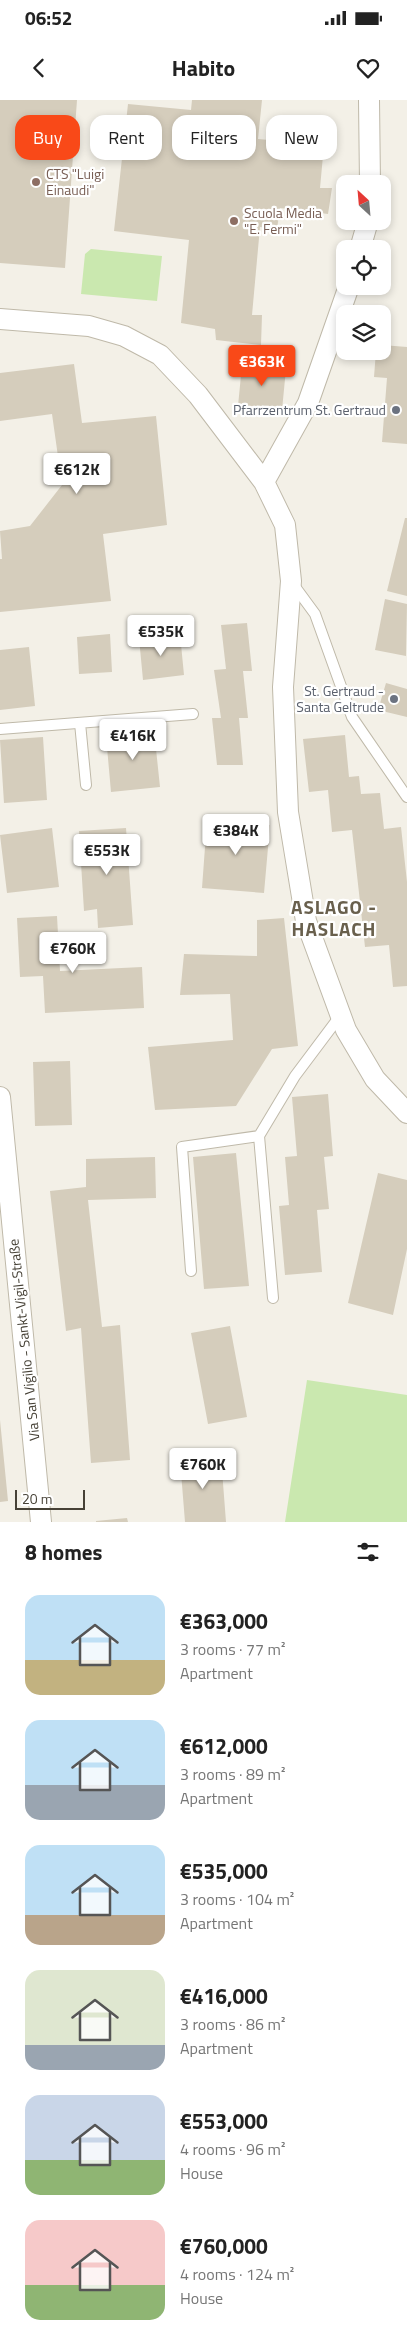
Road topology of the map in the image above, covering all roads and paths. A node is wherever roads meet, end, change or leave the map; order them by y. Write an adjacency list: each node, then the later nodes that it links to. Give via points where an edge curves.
1 (370, 100): 2 (street)
2 (370, 175)
3 (346, 295): 5 (street, via 308,403)
4 (0, 319): 5 (street, via 89,326 124,336 160,355 198,394)
5 (264, 482): 6 (street, via 285,525)
6 (291, 581): 11 (lane, via 315,614 352,717); 12 (street, via 283,687 288,812 306,921)
7 (193, 714): 8 (lane)
8 (80, 723): 9 (lane); 10 (lane)
9 (0, 729)
10 (86, 785)
11 (407, 797)
12 (341, 1015): 14 (street, via 346,1030 376,1079); 15 (lane, via 295,1076)
13 (0, 1097): 18 (street, Via San Vigilio - Sankt-Vigil-Straße)
14 (407, 1113)
15 (259, 1136): 16 (lane, via 182,1147); 17 (lane)
16 (191, 1271)
17 (273, 1298)
18 (42, 1522)

